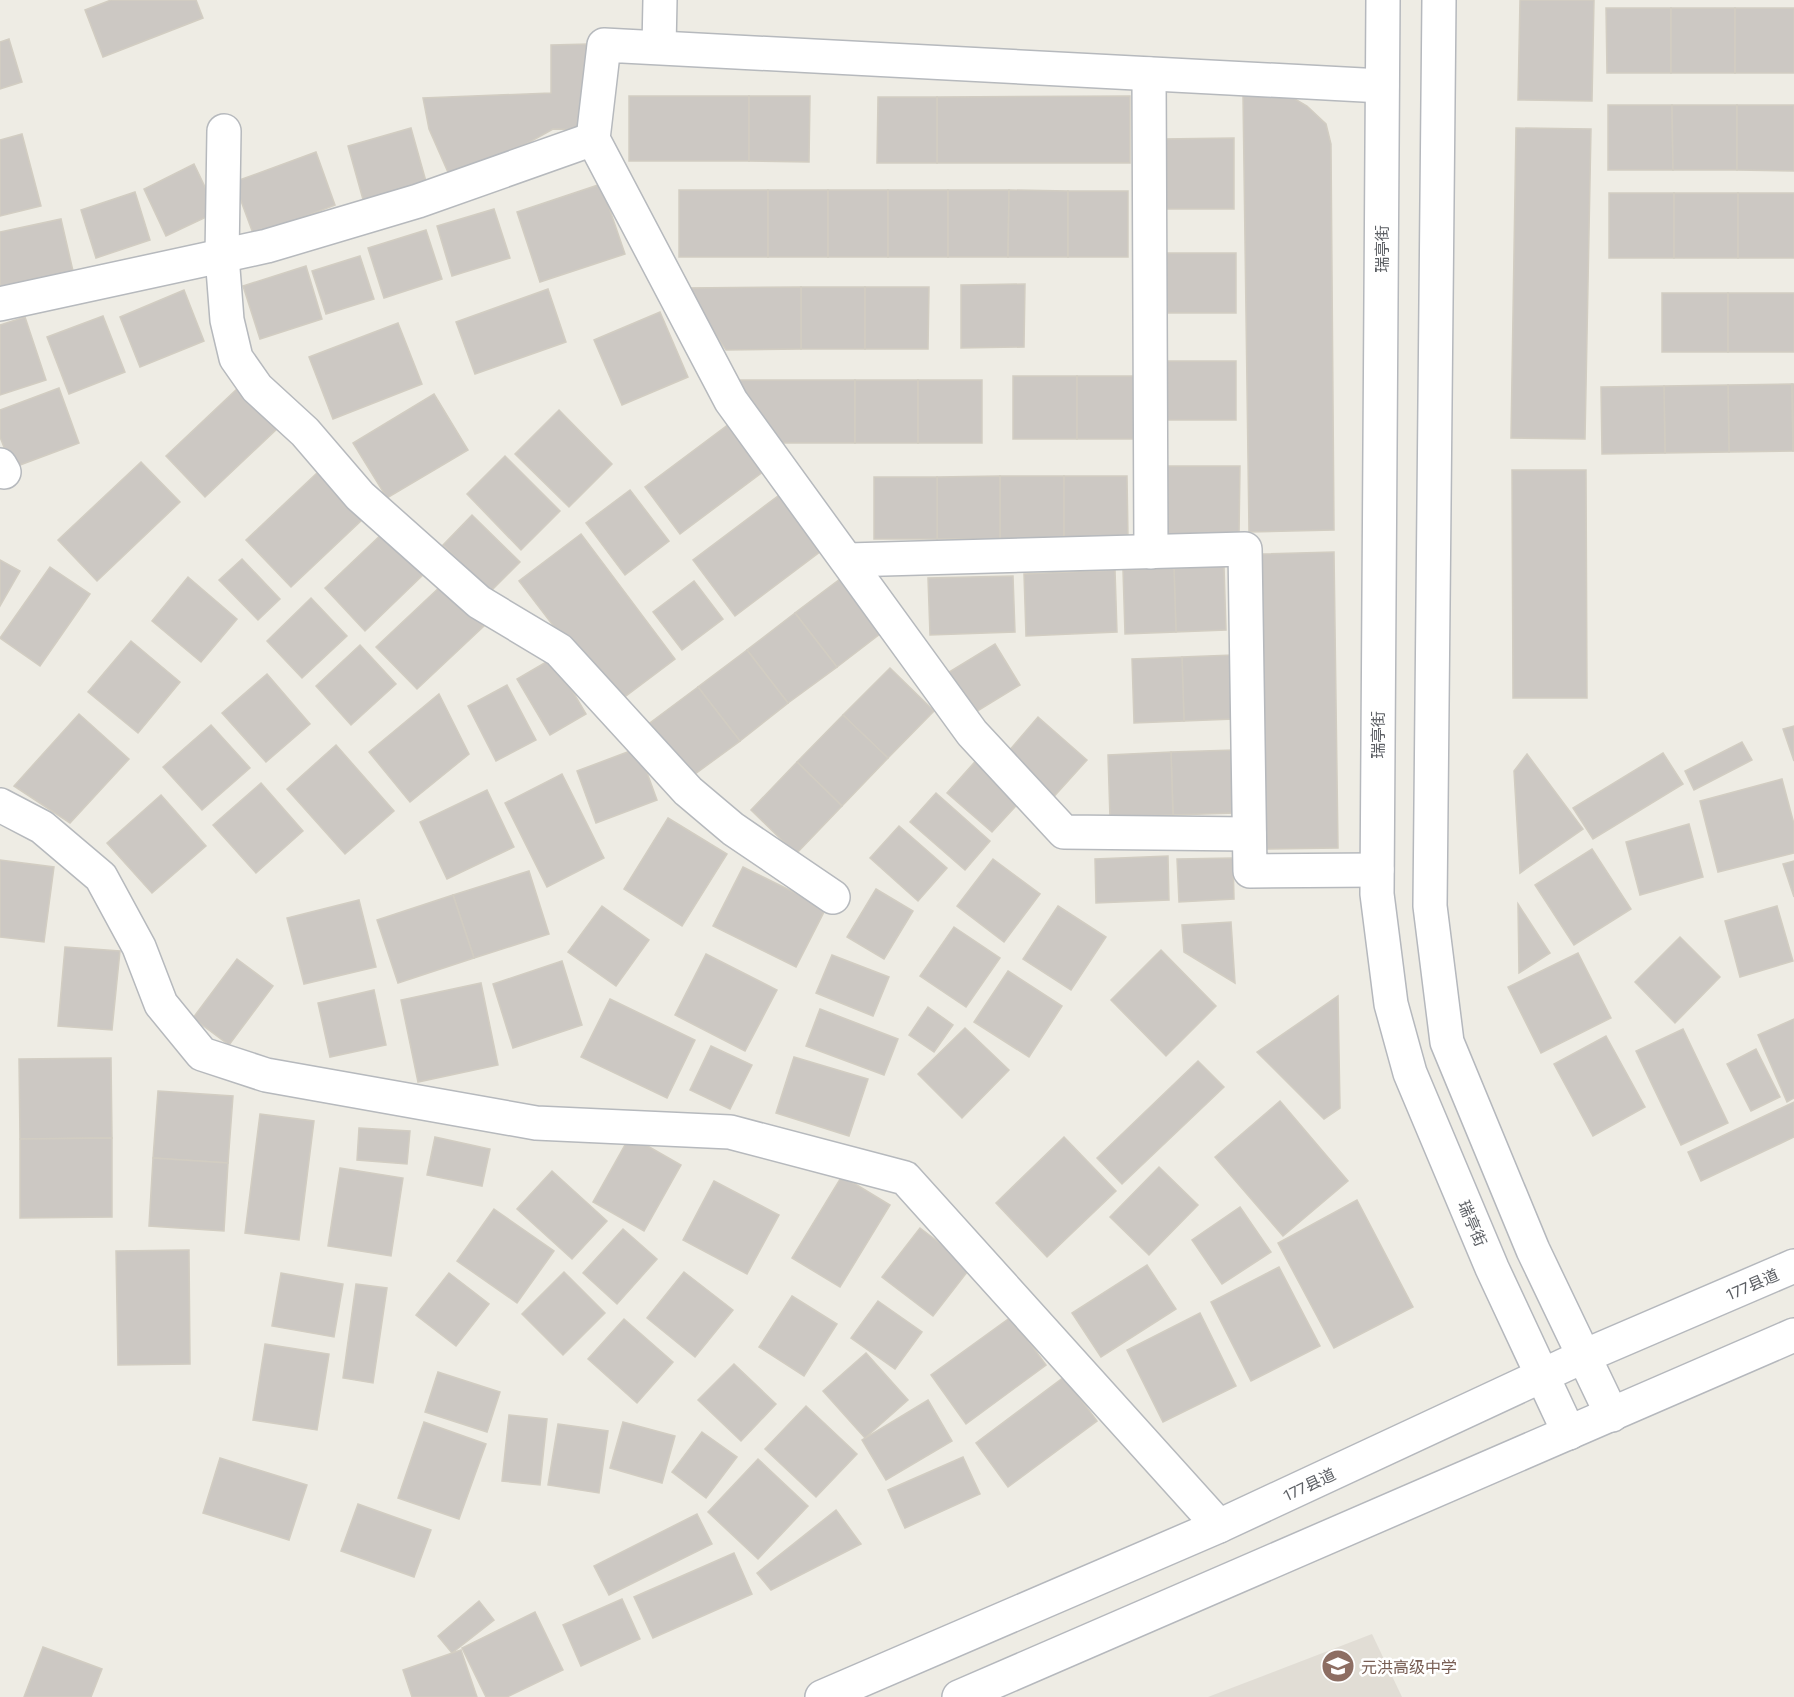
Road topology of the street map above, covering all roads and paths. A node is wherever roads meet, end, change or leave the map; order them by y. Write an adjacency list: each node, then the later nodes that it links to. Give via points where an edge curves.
1 (660, 0): 4 (street)
2 (1383, 0): 6 (street, 瑞亭街)
3 (1439, 0): 19 (street, via 1430,906 1447,1042)
4 (659, 47): 5 (street); 8 (street, via 604,45)
5 (1149, 74): 6 (street); 11 (street)
6 (1382, 86): 15 (street, 瑞亭街)
7 (224, 131): 9 (street)
8 (593, 139): 9 (street, via 418,201); 12 (street, via 731,400)
9 (222, 256): 10 (street); 16 (street, via 227,320 236,358 257,388 305,432 360,496 479,602 559,650 688,791 733,829)
10 (0, 304)
11 (1151, 552): 12 (street); 14 (street, via 1245,549)
12 (848, 560): 14 (street, via 972,733 1064,832)
13 (0, 805): 23 (street, via 42,826 100,877 140,947 161,1004 202,1054 266,1076 536,1123 730,1132 905,1178)
14 (1249, 834): 15 (street, via 1250,871)
15 (1377, 870): 20 (street, 瑞亭街, via 1391,1004 1410,1073)
16 (833, 897)
17 (1794, 1266): 19 (street, 177县道)
18 (1794, 1335): 21 (street)
19 (1582, 1357): 20 (street, 177县道); 21 (street)
20 (1541, 1376): 22 (street, 瑞亭街); 23 (street, 177县道)
21 (1612, 1415): 22 (street)
22 (1569, 1433): 25 (street)
23 (1218, 1526): 24 (street, 177县道)
24 (822, 1697)
25 (959, 1697)

